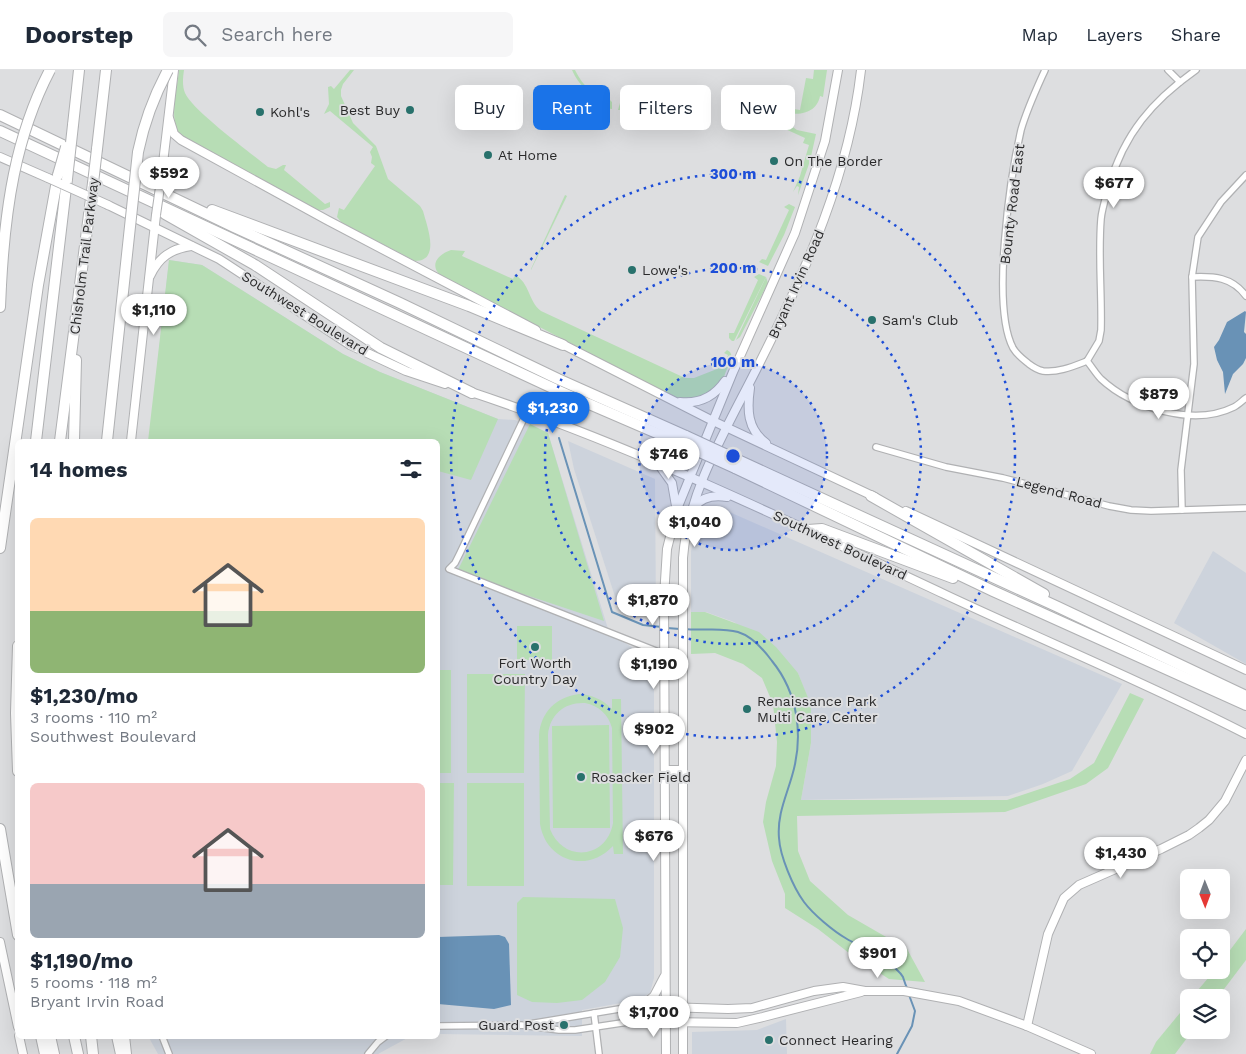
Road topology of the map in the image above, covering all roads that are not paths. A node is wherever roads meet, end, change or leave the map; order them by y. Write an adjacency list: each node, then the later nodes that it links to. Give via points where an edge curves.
1 (50, 70): 26 (highway, bridge, via 31,112 14,168 5,225)
2 (79, 70): 17 (highway, Chisholm Trail Parkway, bridge, via 73,125)
3 (106, 70): 25 (highway, Chisholm Trail Parkway, bridge)
4 (168, 70): 42 (highway, bridge, via 152,103 138,152)
5 (174, 70): 13 (main road)
6 (838, 70): 29 (main road, Bryant Irvin Road, via 824,141 797,228)
7 (861, 70): 30 (main road, Bryant Irvin Road, via 851,129 826,215 802,276)
8 (1045, 70): 28 (street, Bounty Road East, via 1029,107 1018,147 1004,242 1003,306 1013,348 1034,368 1056,370)
9 (1168, 70): 11 (street)
10 (1196, 70): 11 (street)
11 (1180, 82): 28 (street, via 1140,121 1121,151 1112,177 1102,218 1101,330 1099,341)
12 (0, 115): 19 (highway, Southwest Boulevard)
13 (168, 118): 20 (main road, bridge); 27 (main road, via 174,134 181,140)
14 (0, 131): 18 (highway, Southwest Boulevard)
15 (0, 157): 17 (main road, Southwest Boulevard)
16 (1246, 176): 22 (street, via 1221,202 1198,237)
17 (58, 177): 20 (main road, Southwest Boulevard, bridge); 38 (highway); 39 (highway, Chisholm Trail Parkway)
18 (117, 186): 31 (highway, via 256,265 381,348); 44 (highway, Southwest Boulevard, via 559,391)
19 (170, 196): 27 (highway); 44 (highway, Southwest Boulevard)
20 (154, 227): 21 (main road, Southwest Boulevard); 23 (main road)
21 (192, 246): 23 (main road, via 172,250 159,262); 31 (main road, Southwest Boulevard, via 350,345 406,371)
22 (1192, 277): 24 (street, via 1219,277 1231,281); 35 (street, via 1194,364)
23 (148, 280): 43 (main road)
24 (1246, 296)
25 (78, 299): 40 (highway, Chisholm Trail Parkway); 41 (highway)
26 (0, 307)
27 (563, 345): 33 (main road)
28 (1087, 361): 35 (street, via 1101,379 1141,405)
29 (733, 372): 33 (main road, via 717,391 705,399 689,403); 36 (main road, Bryant Irvin Road)
30 (751, 382): 37 (main road, Bryant Irvin Road); 47 (main road, via 748,412 752,426 761,440)
31 (472, 392): 34 (main road, Southwest Boulevard)
32 (1246, 398): 35 (street, via 1234,407 1218,412)
33 (673, 401): 36 (main road)
34 (527, 412): 48 (main road, Southwest Boulevard); 62 (street, via 460,553 449,569)
35 (1188, 415): 57 (street, via 1181,470)
36 (713, 422): 37 (main road); 50 (main road, Bryant Irvin Road)
37 (727, 428): 47 (main road); 51 (main road, Bryant Irvin Road)
38 (16, 439)
39 (36, 439)
40 (60, 439)
41 (74, 439)
42 (107, 439)
43 (131, 439)
44 (684, 440): 49 (highway, Southwest Boulevard, bridge)
45 (15, 443): 59 (highway)
46 (876, 447): 57 (street, Legend Road, via 1109,506 1131,510)
47 (778, 452): 52 (main road)
48 (658, 463): 50 (main road, Southwest Boulevard); 54 (main road, via 672,483)
49 (736, 464): 60 (highway, Southwest Boulevard); 61 (highway, Southwest Boulevard)
50 (688, 477): 51 (main road, Southwest Boulevard); 54 (main road, Bryant Irvin Road)
51 (702, 483): 53 (main road, Southwest Boulevard); 56 (main road, Bryant Irvin Road)
52 (871, 496): 61 (highway, via 1048,596); 64 (main road)
53 (737, 498): 56 (main road, via 708,498); 58 (main road, Southwest Boulevard)
54 (676, 508): 62 (main road, Bryant Irvin Road, via 666,558)
55 (1246, 508): 57 (street, Legend Road)
56 (691, 510): 63 (main road, Bryant Irvin Road, via 684,546)
57 (1182, 510)
58 (808, 530): 60 (highway, via 822,529 978,588); 67 (main road, Southwest Boulevard)
59 (0, 548)
60 (994, 591): 66 (highway, Southwest Boulevard)
61 (1058, 607): 65 (highway, Southwest Boulevard)
62 (665, 654): 63 (street); 69 (main road, Bryant Irvin Road)
63 (684, 662): 70 (main road, Bryant Irvin Road)
64 (1246, 670)
65 (1246, 696)
66 (1246, 705)
67 (1246, 734)
68 (1246, 760): 86 (main road, via 1225,801 1189,836 1079,885 1064,898 1048,934)
69 (665, 770): 70 (main road); 74 (main road, Bryant Irvin Road)
70 (683, 770): 78 (main road, Bryant Irvin Road)
71 (0, 829): 72 (highway)
72 (15, 917)
73 (0, 942): 79 (main road)
74 (666, 973): 76 (main road, via 657,992); 77 (main road, Bryant Irvin Road)
75 (865, 991): 78 (main road, via 829,988 752,1008); 82 (main road, via 736,1023); 86 (main road, via 890,990 959,1000)
76 (641, 1007): 77 (street); 80 (street)
77 (666, 1007): 78 (main road); 81 (main road, Bryant Irvin Road)
78 (683, 1008): 82 (main road, Bryant Irvin Road)
79 (15, 1013)
80 (594, 1013): 84 (street); 85 (street)
81 (666, 1022): 82 (main road); 85 (street, via 636,1021); 106 (main road, Bryant Irvin Road)
82 (683, 1023): 107 (main road, Bryant Irvin Road)
83 (440, 1026): 84 (street)
84 (521, 1026): 85 (street, via 559,1030)
85 (597, 1026): 105 (street)
86 (1027, 1026): 108 (main road)
87 (20, 1039): 96 (main road)
88 (42, 1039): 97 (highway)
89 (51, 1039): 98 (highway)
90 (75, 1039): 99 (highway)
91 (91, 1039): 100 (highway)
92 (118, 1039): 101 (highway)
93 (125, 1039): 102 (main road)
94 (163, 1039): 103 (street)
95 (382, 1039): 104 (street)
96 (23, 1054)
97 (45, 1054)
98 (54, 1054)
99 (78, 1054)
100 (93, 1054)
101 (121, 1054)
102 (127, 1054)
103 (169, 1054)
104 (368, 1054)
105 (599, 1054)
106 (666, 1054)
107 (683, 1054)
108 (1092, 1054)

